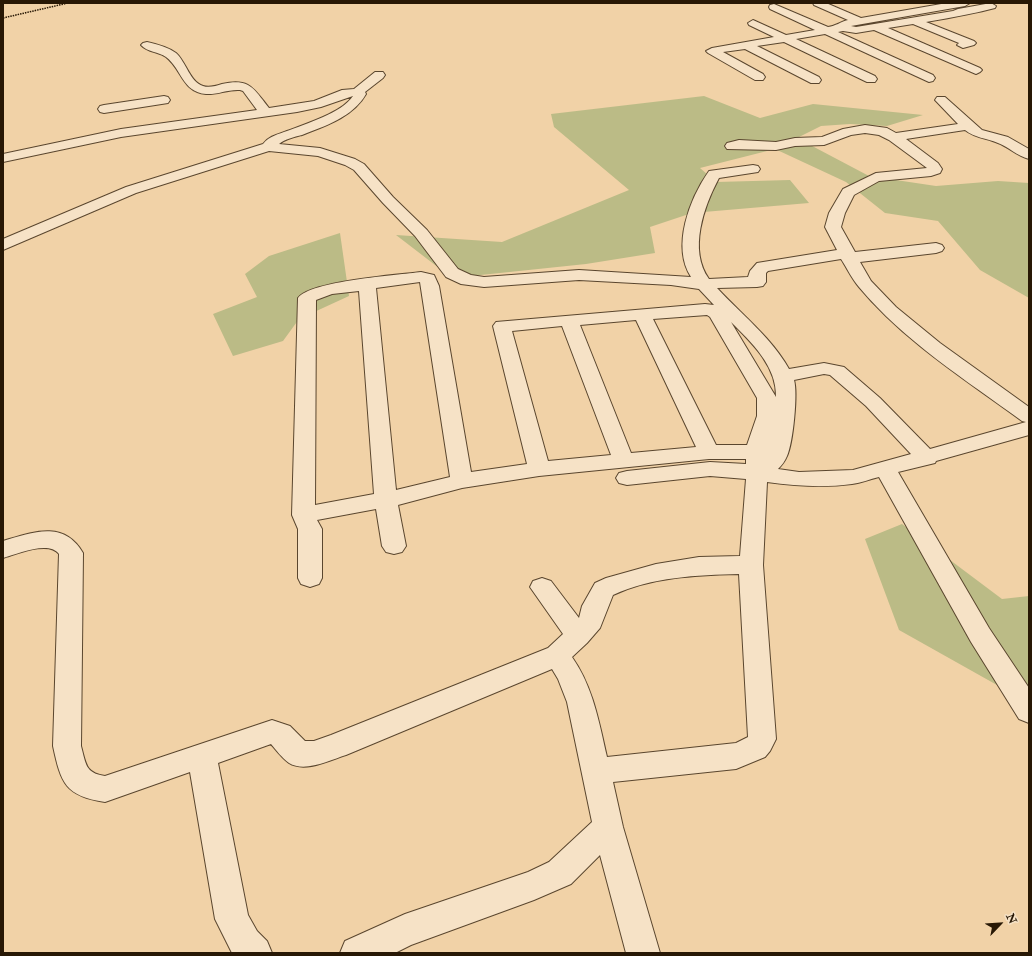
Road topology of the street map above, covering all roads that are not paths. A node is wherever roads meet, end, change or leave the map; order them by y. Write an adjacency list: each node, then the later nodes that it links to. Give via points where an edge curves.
1 (818, 3): 11 (street)
2 (926, 3): 7 (street)
3 (965, 3): 7 (street)
4 (994, 4): 8 (street); 10 (street)
5 (880, 6): 9 (street)
6 (774, 7): 16 (street)
7 (941, 7): 8 (street); 9 (street)
8 (958, 12): 12 (street)
9 (900, 14): 11 (street)
10 (984, 16)
11 (859, 21): 15 (street, via 844,24 841,26)
12 (914, 21): 14 (street); 20 (street, via 970,43)
13 (753, 23): 17 (street)
14 (876, 27): 15 (street, via 856,30); 21 (street)
15 (843, 28): 16 (street)
16 (827, 31): 17 (street); 24 (street)
17 (785, 38): 19 (street); 25 (street)
18 (147, 45): 32 (street, via 171,55 198,89 245,87)
19 (746, 45): 23 (street, via 712,51); 26 (street)
20 (963, 45)
21 (976, 70)
22 (379, 76): 27 (street)
23 (759, 77)
24 (929, 78)
25 (871, 79)
26 (815, 80)
27 (357, 92): 32 (street, via 346,93 317,104); 36 (street, via 360,94 358,100 346,110 277,139)
28 (108, 96): 31 (street)
29 (164, 100): 31 (street)
30 (941, 100): 33 (street)
31 (104, 109): 34 (street, via 104,124)
32 (266, 113): 34 (street)
33 (968, 126): 35 (street); 38 (street, via 978,133 1003,140)
34 (111, 135): 39 (street)
35 (894, 137): 37 (street, via 882,131 865,129 824,141 772,146); 43 (street, via 935,170 876,177 848,192 837,212 833,227)
36 (270, 146): 41 (street, via 131,190); 45 (street, via 320,152 359,167 460,278 484,282 579,275)
37 (732, 146)
38 (1029, 155)
39 (3, 158)
40 (752, 169): 45 (street, via 714,174 700,204 692,229 692,261)
41 (3, 245)
42 (936, 248): 43 (street)
43 (848, 255): 45 (street, via 764,267 758,271 757,282); 49 (street, via 870,290 910,329)
44 (367, 284): 57 (street, via 421,277 428,279); 58 (street); 59 (street, via 321,292 307,298)
45 (704, 284): 48 (street, via 763,346)
46 (642, 314): 47 (street); 51 (street); 53 (street, via 705,309 717,314 768,398 767,416)
47 (569, 320): 55 (street, via 502,326); 56 (street)
48 (784, 376): 52 (street, via 823,368 837,371 878,407); 53 (street, via 786,393 775,462 767,468)
49 (1029, 418)
50 (1029, 428): 52 (street)
51 (709, 452): 53 (street); 56 (street)
52 (927, 458): 54 (street)
53 (756, 462): 54 (street, via 799,478 816,479 853,477); 56 (street, via 710,469); 62 (street)
54 (885, 468): 67 (street, via 980,635)
55 (539, 469): 56 (street); 57 (street)
56 (625, 469)
57 (462, 481): 58 (street)
58 (386, 500): 59 (street); 60 (street)
59 (303, 515): 63 (street, via 310,529)
60 (394, 546)
61 (3, 550): 68 (street, via 45,539 61,542 68,547 71,554 67,746 75,776 81,783 92,788 105,789)
62 (751, 565): 65 (street, via 699,566 656,573 615,584 604,589 591,621); 69 (street, via 762,739 759,745 736,756)
63 (310, 578)
64 (542, 587): 65 (street)
65 (578, 636): 66 (street)
66 (557, 656): 68 (street, via 314,753 299,754 280,734 272,732); 69 (street, via 570,675 581,702)
67 (1029, 711)
68 (202, 756): 71 (street, via 232,919 245,943)
69 (597, 771): 70 (street)
70 (608, 827): 72 (street, via 560,873 534,885 405,930); 73 (street)
71 (255, 953)
72 (357, 953)
73 (643, 953)

